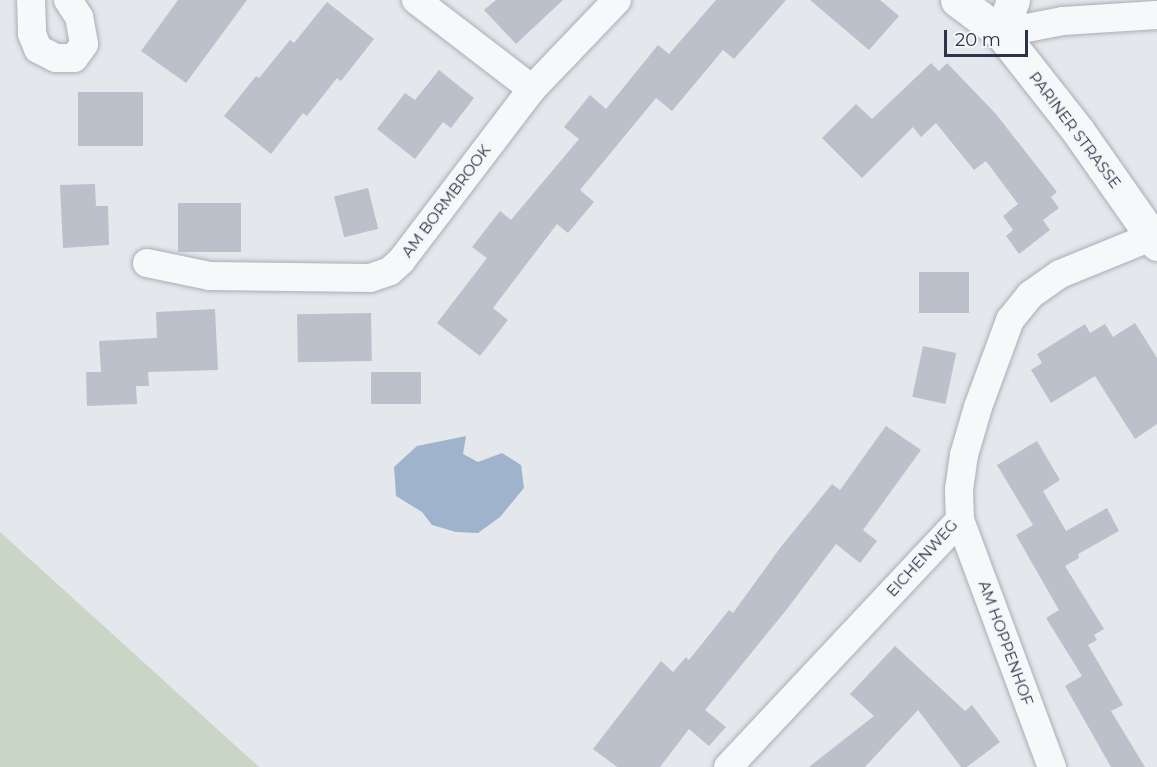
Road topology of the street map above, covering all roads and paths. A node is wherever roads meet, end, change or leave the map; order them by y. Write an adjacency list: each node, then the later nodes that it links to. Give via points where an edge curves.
1 (31, 0): 2 (street, via 32,34 39,49 56,58 74,58 84,44 79,17)
2 (68, 0)
3 (416, 0): 9 (street)
4 (617, 0): 9 (street, AM BORMBROOK)
5 (957, 0): 8 (street, PARINER STRASSE)
6 (1013, 0): 8 (street)
7 (1157, 15): 8 (street, via 1063,21)
8 (1001, 33): 10 (street, PARINER STRASSE, via 1078,131)
9 (532, 89): 11 (street, AM BORMBROOK, via 390,271 370,278 210,276)
10 (1155, 240): 12 (street, EICHENWEG, via 1060,274 1030,296 1010,320 964,455)
11 (147, 263)
12 (960, 520): 13 (street, EICHENWEG); 14 (street, AM HOPPENHOF)
13 (728, 767)
14 (1052, 767)

